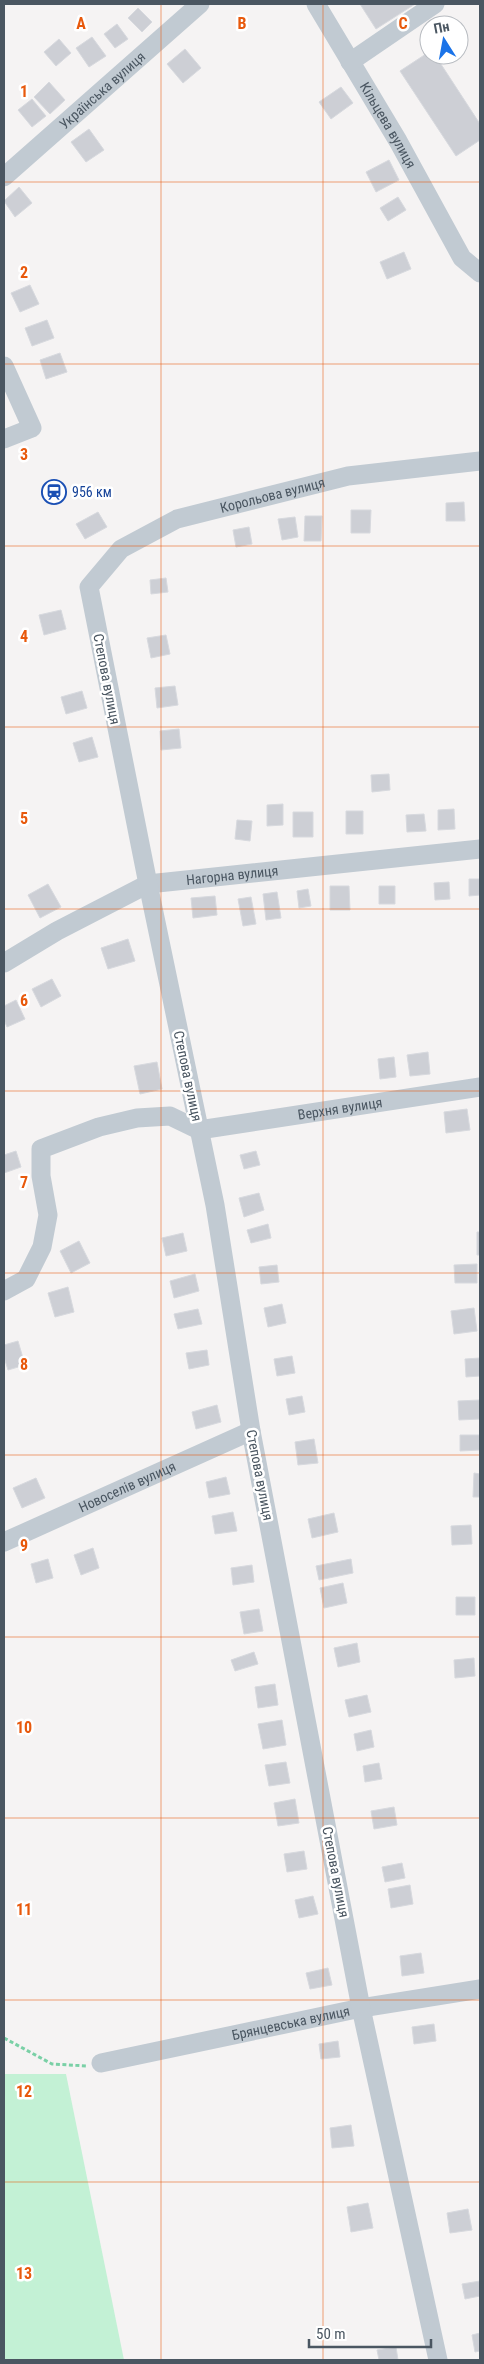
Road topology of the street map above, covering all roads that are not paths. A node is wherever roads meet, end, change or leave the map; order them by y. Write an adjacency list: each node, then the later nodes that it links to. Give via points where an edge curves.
1 (200, 4): 5 (street, Українська вулиця)
2 (316, 4): 4 (street, Кільцева вулиця)
3 (436, 4): 4 (street)
4 (350, 62): 6 (street, Кільцева вулиця, via 462,258)
5 (4, 177)
6 (480, 273)
7 (4, 366): 8 (street, via 32,428)
8 (4, 439)
9 (480, 461): 10 (street, Корольова вулиця, via 348,476 177,519 120,549)
10 (89, 587): 12 (street, Степова вулиця)
11 (480, 849): 12 (street, Нагорна вулиця)
12 (148, 884): 13 (street, Нагорна вулиця, via 57,931); 15 (street, Степова вулиця)
13 (4, 963)
14 (480, 1087): 15 (street, Верхня вулиця)
15 (199, 1130): 16 (street, via 170,1116 137,1118 99,1127 41,1149 41,1176 48,1215 42,1247 26,1279); 17 (street, Степова вулиця, via 215,1205)
16 (4, 1291)
17 (251, 1430): 18 (street, Новоселів вулиця); 20 (street, Степова вулиця)
18 (4, 1542)
19 (480, 1989): 20 (street, Брянцевська вулиця)
20 (362, 2008): 21 (street, Брянцевська вулиця); 22 (street, Степова вулиця)
21 (101, 2063)
22 (438, 2360)

